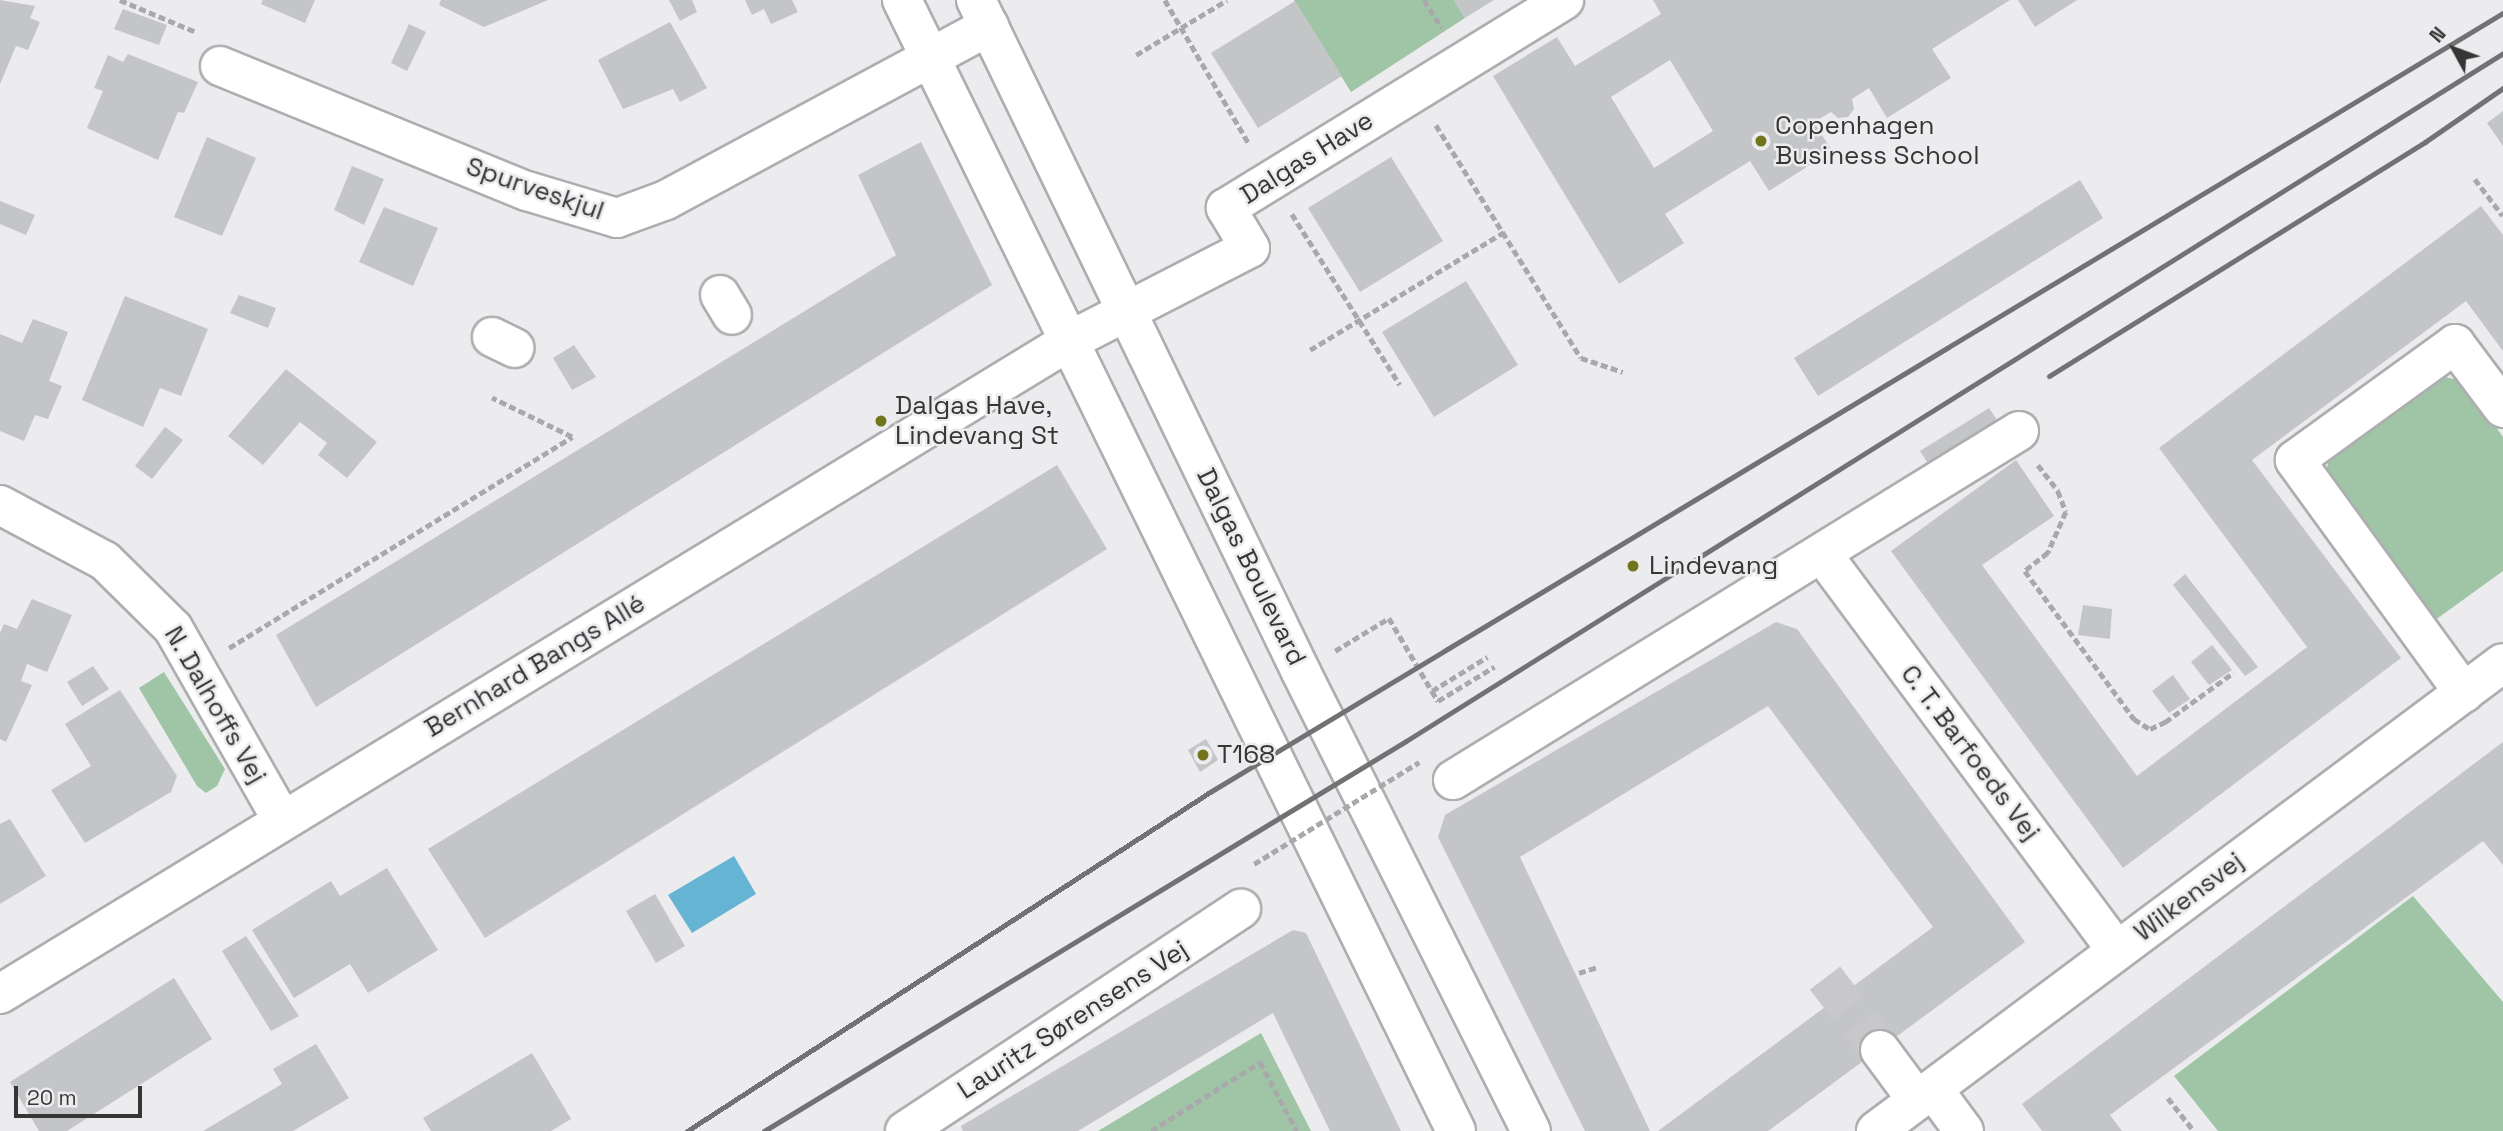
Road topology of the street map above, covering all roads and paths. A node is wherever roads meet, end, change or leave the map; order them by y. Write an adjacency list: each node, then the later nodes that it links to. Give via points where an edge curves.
1 (120, 0): 8 (path, via 228,46)
2 (902, 0): 7 (street)
3 (1227, 0): 6 (path)
4 (1564, 0): 9 (street, Dalgas Have)
5 (983, 13): 7 (street, Spurveskjul); 13 (street, Dalgas Boulevard)
6 (1136, 55)
7 (930, 57): 8 (street, Spurveskjul, via 666,200 617,218 527,191); 14 (street)
8 (220, 66)
9 (1415, 92): 12 (path); 13 (street, Dalgas Have, via 1226,208 1250,248)
10 (2475, 180): 11 (path)
11 (2503, 216)
12 (1504, 232): 15 (path); 16 (path, via 1581,358)
13 (1127, 312): 14 (street, Dalgas Have); 26 (street, Dalgas Boulevard)
14 (1071, 340): 32 (street, Bernhard Bangs Allé); 45 (street)
15 (1310, 350)
16 (1623, 372)
17 (492, 398): 25 (path, via 572,437)
18 (2503, 408): 29 (street, via 2455,344 2295,460)
19 (2016, 433): 21 (street); 27 (path, via 2058,491 2066,512 2048,553 2025,571 2134,719 2150,729)
20 (0, 505): 25 (street, N. Dalhoffs Vej, via 105,561 173,628)
21 (1823, 555): 31 (street); 35 (street, C. T. Barfoeds Vej)
22 (1487, 657): 28 (path)
23 (2503, 663): 29 (street, Wilkensvej)
24 (1494, 667): 28 (path, via 1438,701)
25 (196, 668): 32 (street, N. Dalhoffs Vej)
26 (1301, 672): 28 (path, via 1389,618); 46 (street, Dalgas Boulevard)
27 (2233, 673)
28 (1432, 691)
29 (2464, 692): 35 (street, Wilkensvej)
30 (1419, 762): 33 (path, bridge)
31 (1453, 780)
32 (282, 820): 38 (street, Bernhard Bangs Allé)
33 (1254, 863)
34 (1241, 909): 42 (street, Lauritz Sørensens Vej)
35 (2117, 951): 40 (street, Wilkensvej)
36 (1597, 967): 37 (path)
37 (1578, 973)
38 (0, 994)
39 (1880, 1050): 40 (street)
40 (1925, 1094): 47 (street, Wilkensvej); 48 (street)
41 (2168, 1098): 49 (path)
42 (905, 1131)
43 (1151, 1131): 44 (path, via 1260,1062)
44 (1297, 1131)
45 (1456, 1131)
46 (1531, 1131)
47 (1876, 1131)
48 (1964, 1131)
49 (2194, 1131)

